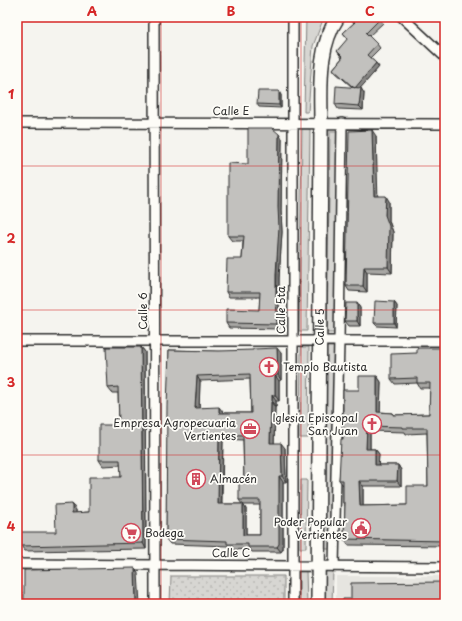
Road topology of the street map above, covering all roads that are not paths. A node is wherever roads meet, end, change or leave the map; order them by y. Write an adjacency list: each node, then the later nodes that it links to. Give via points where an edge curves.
1 (154, 17): 7 (street, Calle 6)
2 (293, 17): 8 (street, Calle 5ta)
3 (338, 17): 9 (main road, Calle 5, via 330,30 322,57)
4 (402, 17): 5 (street)
5 (445, 57)
6 (17, 123): 7 (street, Calle E)
7 (154, 123): 8 (street, Calle E); 17 (street, Calle 6)
8 (293, 123): 9 (street, Calle E); 13 (street, Calle 5ta)
9 (320, 123): 10 (street, Calle E); 14 (main road, Calle 5)
10 (342, 123): 11 (street, Calle E); 15 (street, Calle 5)
11 (445, 124)
12 (17, 341): 17 (street)
13 (293, 341): 14 (street); 17 (street); 20 (street, Calle 5ta)
14 (319, 341): 15 (street); 21 (main road, Calle 5)
15 (339, 341): 16 (street); 22 (street, Calle 5)
16 (445, 341)
17 (155, 342): 19 (street, Calle 6)
18 (17, 564): 19 (street, Calle C)
19 (156, 565): 20 (street, Calle C); 24 (street, Calle 6)
20 (293, 566): 21 (street, Calle C); 25 (street, Calle 5ta)
21 (318, 566): 22 (street, Calle C); 26 (main road, Calle 5)
22 (334, 566): 23 (street, Calle C)
23 (445, 567)
24 (155, 604)
25 (293, 604)
26 (318, 604)

